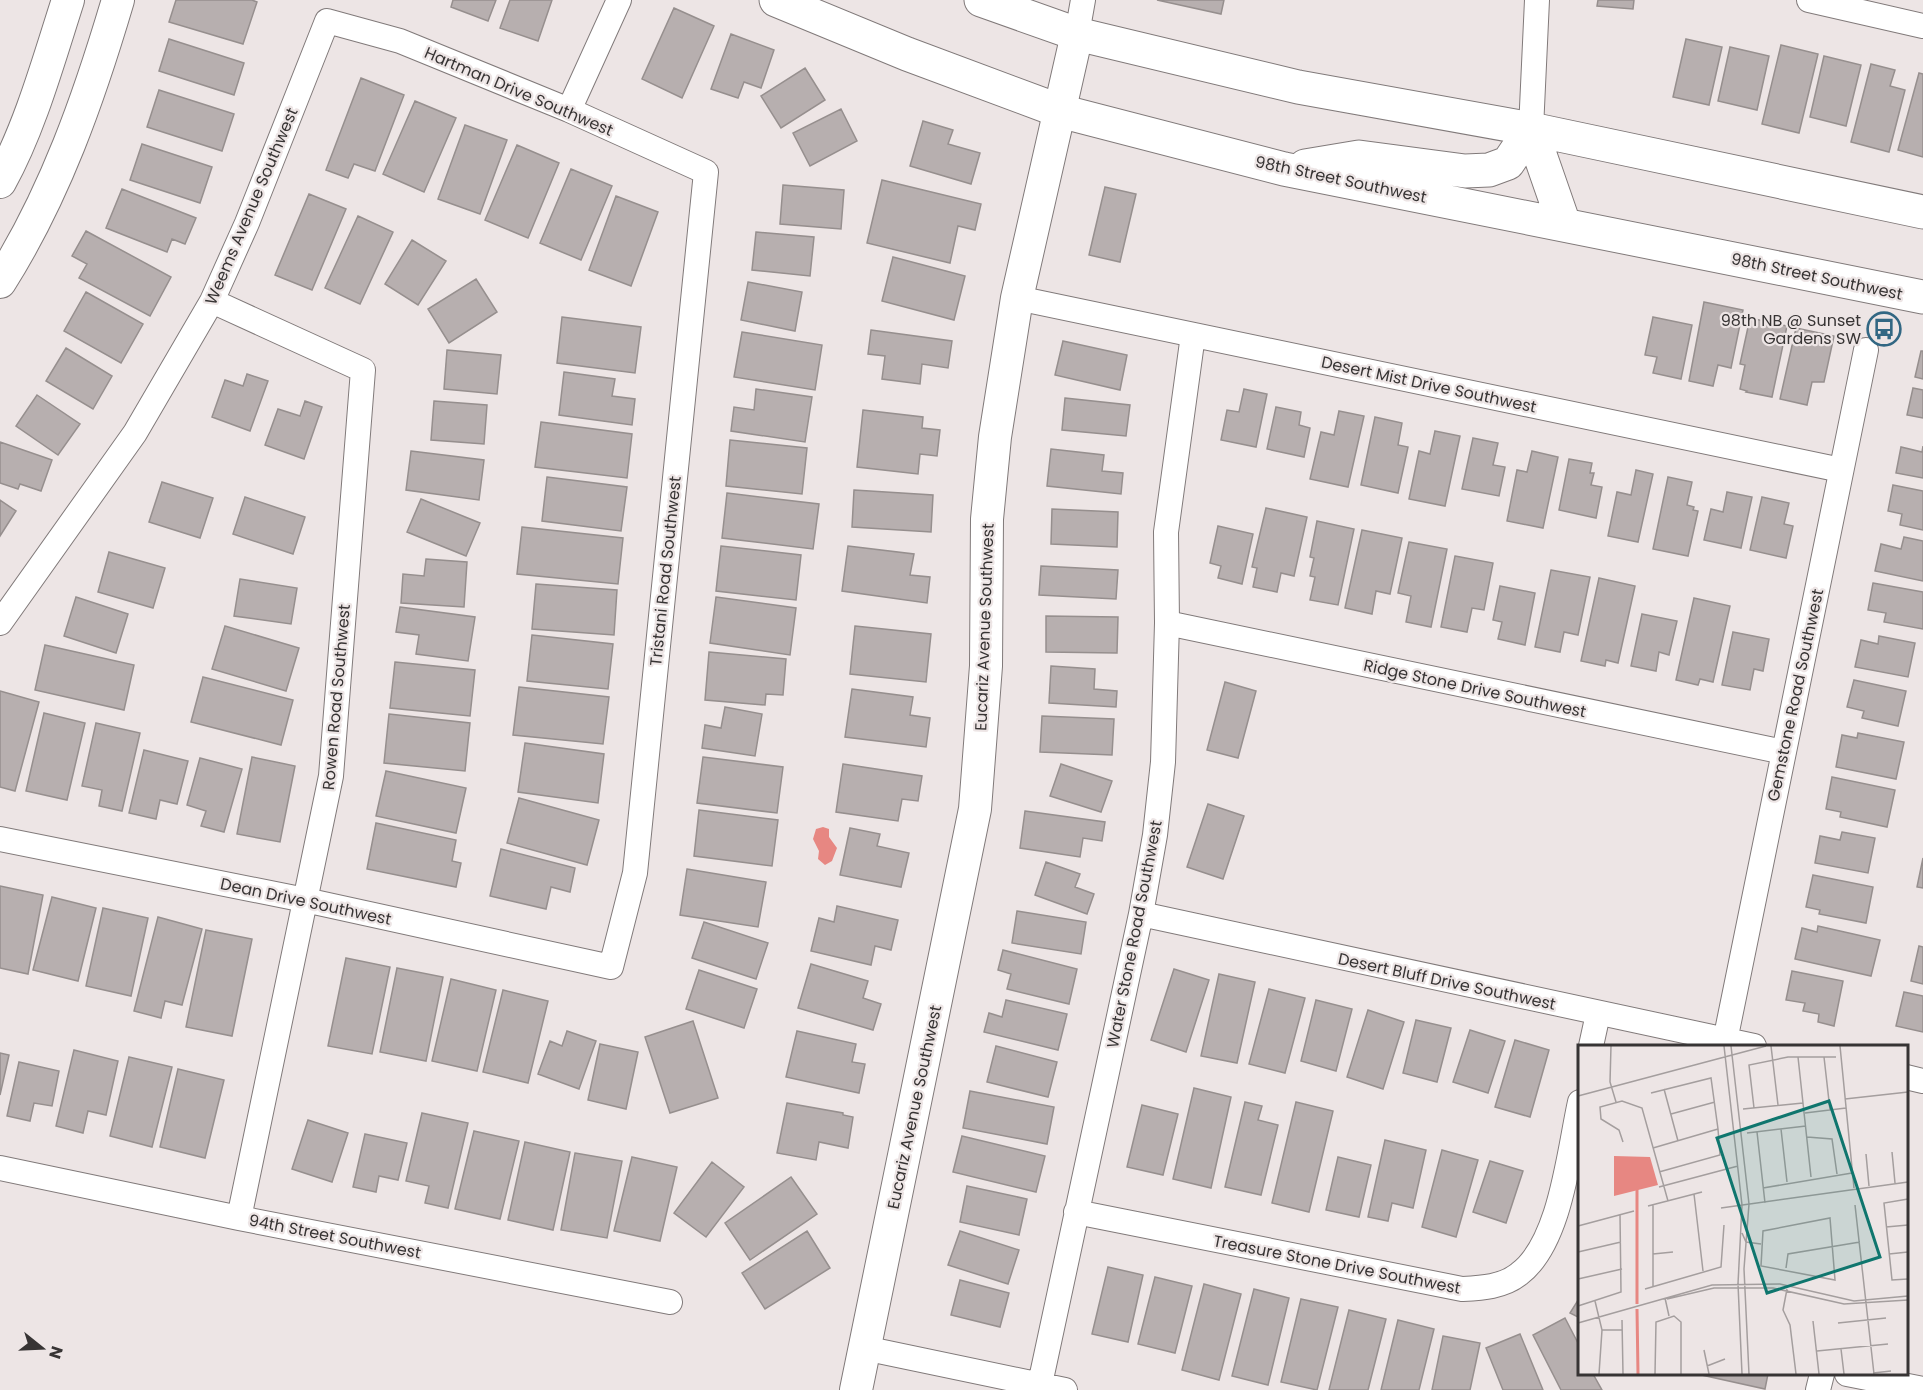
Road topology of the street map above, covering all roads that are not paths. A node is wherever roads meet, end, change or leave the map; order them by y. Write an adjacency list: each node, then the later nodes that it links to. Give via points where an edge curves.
1 (68, 0): 17 (street, via 43,78)
2 (118, 0): 20 (street, via 99,65 58,173)
3 (619, 0): 12 (street)
4 (776, 0): 13 (main road, 98th Street Southwest)
5 (981, 0): 11 (main road)
6 (1083, 0): 11 (street)
7 (1537, 0): 14 (street)
8 (1809, 0): 10 (street)
9 (327, 21): 12 (street, Hartman Drive Southwest, via 400,41); 24 (street, Weems Avenue Southwest)
10 (1923, 26)
11 (1077, 34): 13 (street, Eucariz Avenue Southwest); 14 (main road, via 1298,87)
12 (568, 110): 16 (street, Hartman Drive Southwest)
13 (1060, 111): 15 (main road, 98th Street Southwest); 23 (street, Eucariz Avenue Southwest)
14 (1531, 129): 15 (main road, via 1508,163 1489,170 1465,171 1359,157); 18 (main road); 19 (main road)
15 (1284, 169): 19 (main road, 98th Street Southwest)
16 (706, 172): 34 (street, Tristani Road Southwest, via 634,873)
17 (0, 182)
18 (1923, 212)
19 (1564, 224): 22 (main road, 98th Street Southwest)
20 (9, 249): 21 (street)
21 (0, 282)
22 (1923, 297)
23 (1017, 298): 25 (street, Desert Mist Drive Southwest); 46 (street, Eucariz Avenue Southwest, via 995,437 987,519 986,666 975,809)
24 (212, 301): 28 (street, Weems Avenue Southwest, via 135,433); 32 (street, Rowen Road Southwest, via 363,370 331,776)
25 (1193, 335): 27 (street, Desert Mist Drive Southwest); 29 (street, Water Stone Road Southwest, via 1166,532)
26 (1866, 350): 27 (street, Gemstone Road Southwest)
27 (1842, 470): 30 (street, Gemstone Road Southwest)
28 (0, 623)
29 (1167, 623): 30 (street, Ridge Stone Drive Southwest); 33 (street, Water Stone Road Southwest, via 1163,762)
30 (1784, 752): 36 (street, Gemstone Road Southwest)
31 (0, 839): 32 (street, Dean Drive Southwest)
32 (305, 900): 34 (street, Dean Drive Southwest); 44 (street, Rowen Road Southwest)
33 (1141, 914): 35 (street, Desert Bluff Drive Southwest); 43 (street, Water Stone Road Southwest)
34 (611, 967)
35 (1598, 1014): 36 (street, Desert Bluff Drive Southwest); 37 (street)
36 (1725, 1041): 38 (street, Desert Bluff Drive Southwest)
37 (1591, 1045)
38 (1744, 1045)
39 (1908, 1077): 40 (street)
40 (1923, 1081)
41 (1578, 1111): 43 (street, Treasure Stone Drive Southwest, via 1555,1219 1540,1252 1519,1275 1491,1287 1462,1289)
42 (0, 1168): 44 (street, 94th Street Southwest)
43 (1076, 1212): 49 (street, Water Stone Road Southwest)
44 (239, 1218): 45 (street, 94th Street Southwest)
45 (670, 1302)
46 (864, 1348): 49 (street); 51 (street, Eucariz Avenue Southwest)
47 (1822, 1375): 53 (street)
48 (1852, 1375): 50 (street)
49 (1040, 1384): 52 (street)
50 (1923, 1389)
51 (856, 1390)
52 (1065, 1390)
53 (1818, 1390)

